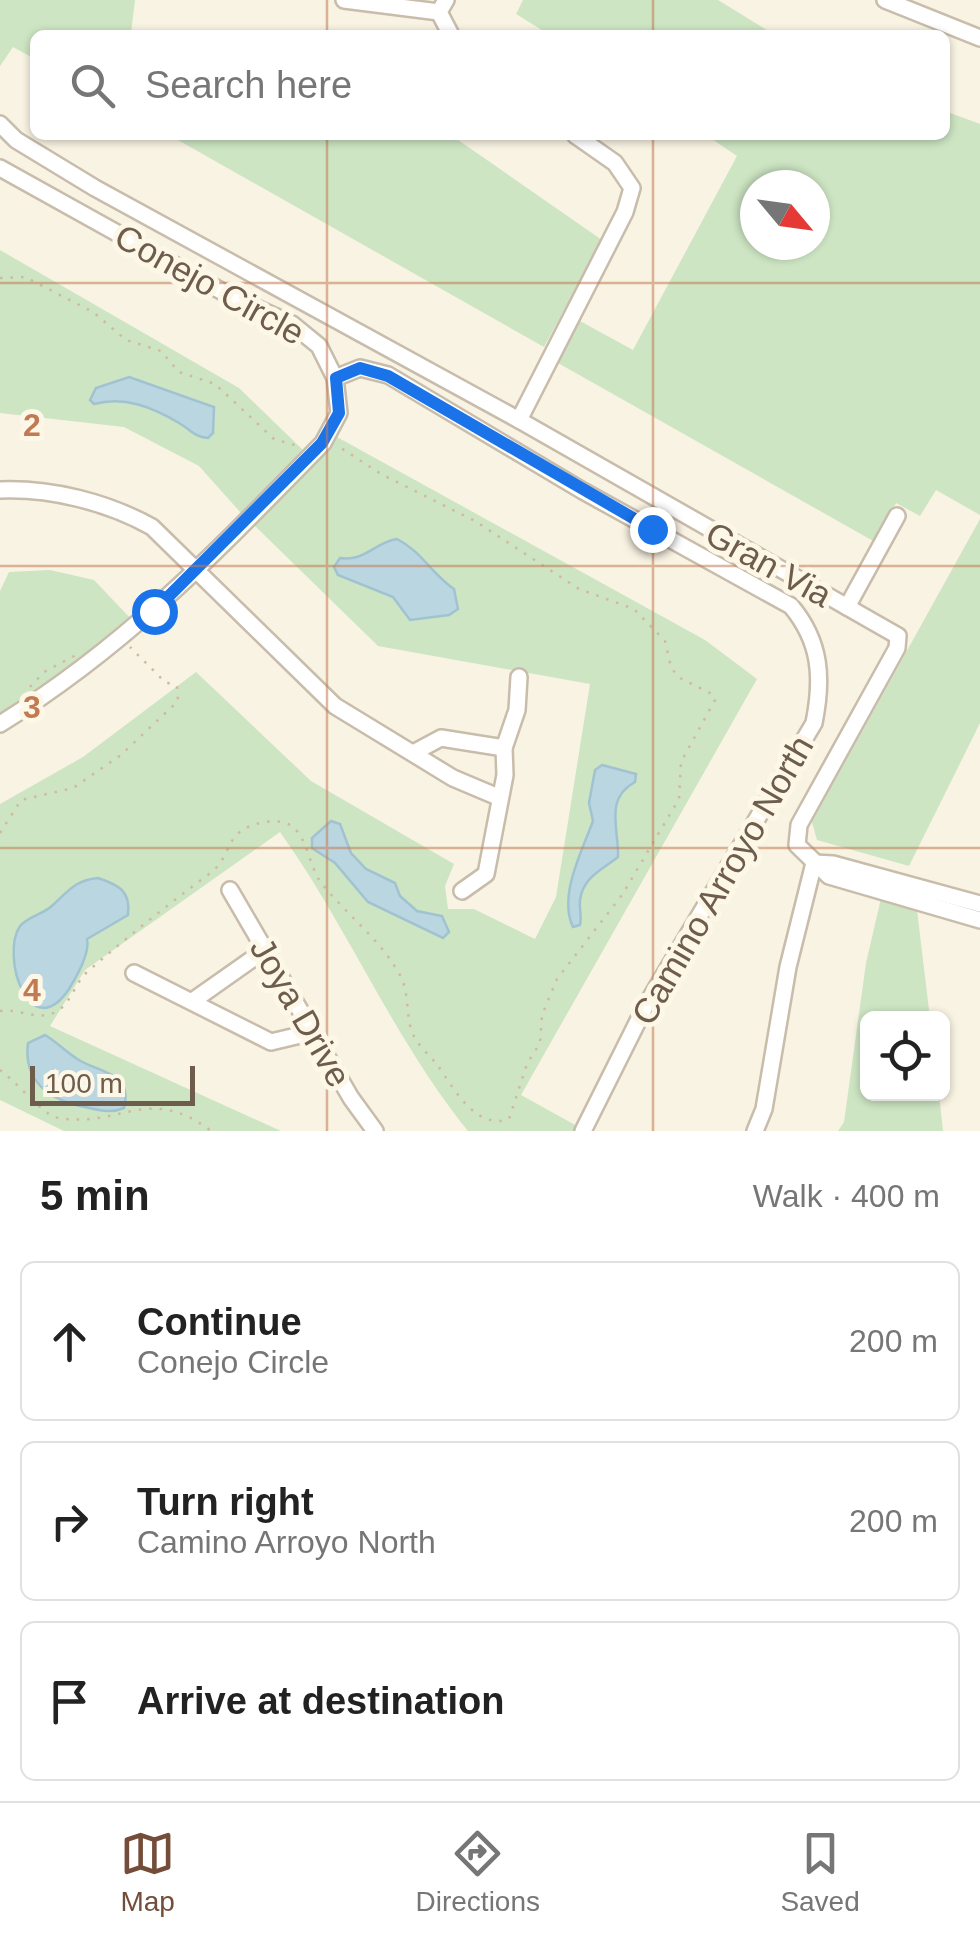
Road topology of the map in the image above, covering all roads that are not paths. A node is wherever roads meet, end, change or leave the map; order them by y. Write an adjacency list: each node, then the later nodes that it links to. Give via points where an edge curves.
1 (344, 0): 3 (street)
2 (885, 0): 4 (street)
3 (443, 6)
4 (980, 38)
5 (0, 124): 9 (street, Gran Via, via 95,188)
6 (581, 140): 9 (street, via 615,163 632,188)
7 (0, 168): 8 (street, Conejo Circle, via 292,324 319,346)
8 (336, 378): 12 (street, Conejo Circle, via 339,413 322,443); 29 (street, Camino Arroyo North, via 360,368 388,376 791,606 818,654 822,685 814,723 645,1008)
9 (519, 420): 13 (street, Gran Via)
10 (0, 490): 12 (street, via 32,489 122,511 152,527)
11 (898, 516): 13 (street)
12 (197, 570): 15 (street, Conejo Circle, via 71,681); 17 (street, via 335,706)
13 (847, 607): 19 (street, Gran Via, via 898,636 799,824 797,845)
14 (520, 677): 16 (street)
15 (0, 724)
16 (504, 748): 17 (street, via 441,738); 18 (street)
17 (413, 753): 18 (street)
18 (498, 797): 21 (street, via 486,874)
19 (814, 863): 22 (street); 23 (street, via 829,876); 30 (street)
20 (230, 890): 24 (street, Joya Drive)
21 (462, 891)
22 (980, 904)
23 (980, 920)
24 (265, 950): 26 (street); 27 (street, Joya Drive)
25 (134, 973): 26 (street)
26 (194, 1000): 27 (street, via 271,1042)
27 (313, 1032): 28 (street, Joya Drive)
28 (375, 1131)
29 (583, 1131)
30 (755, 1131)

